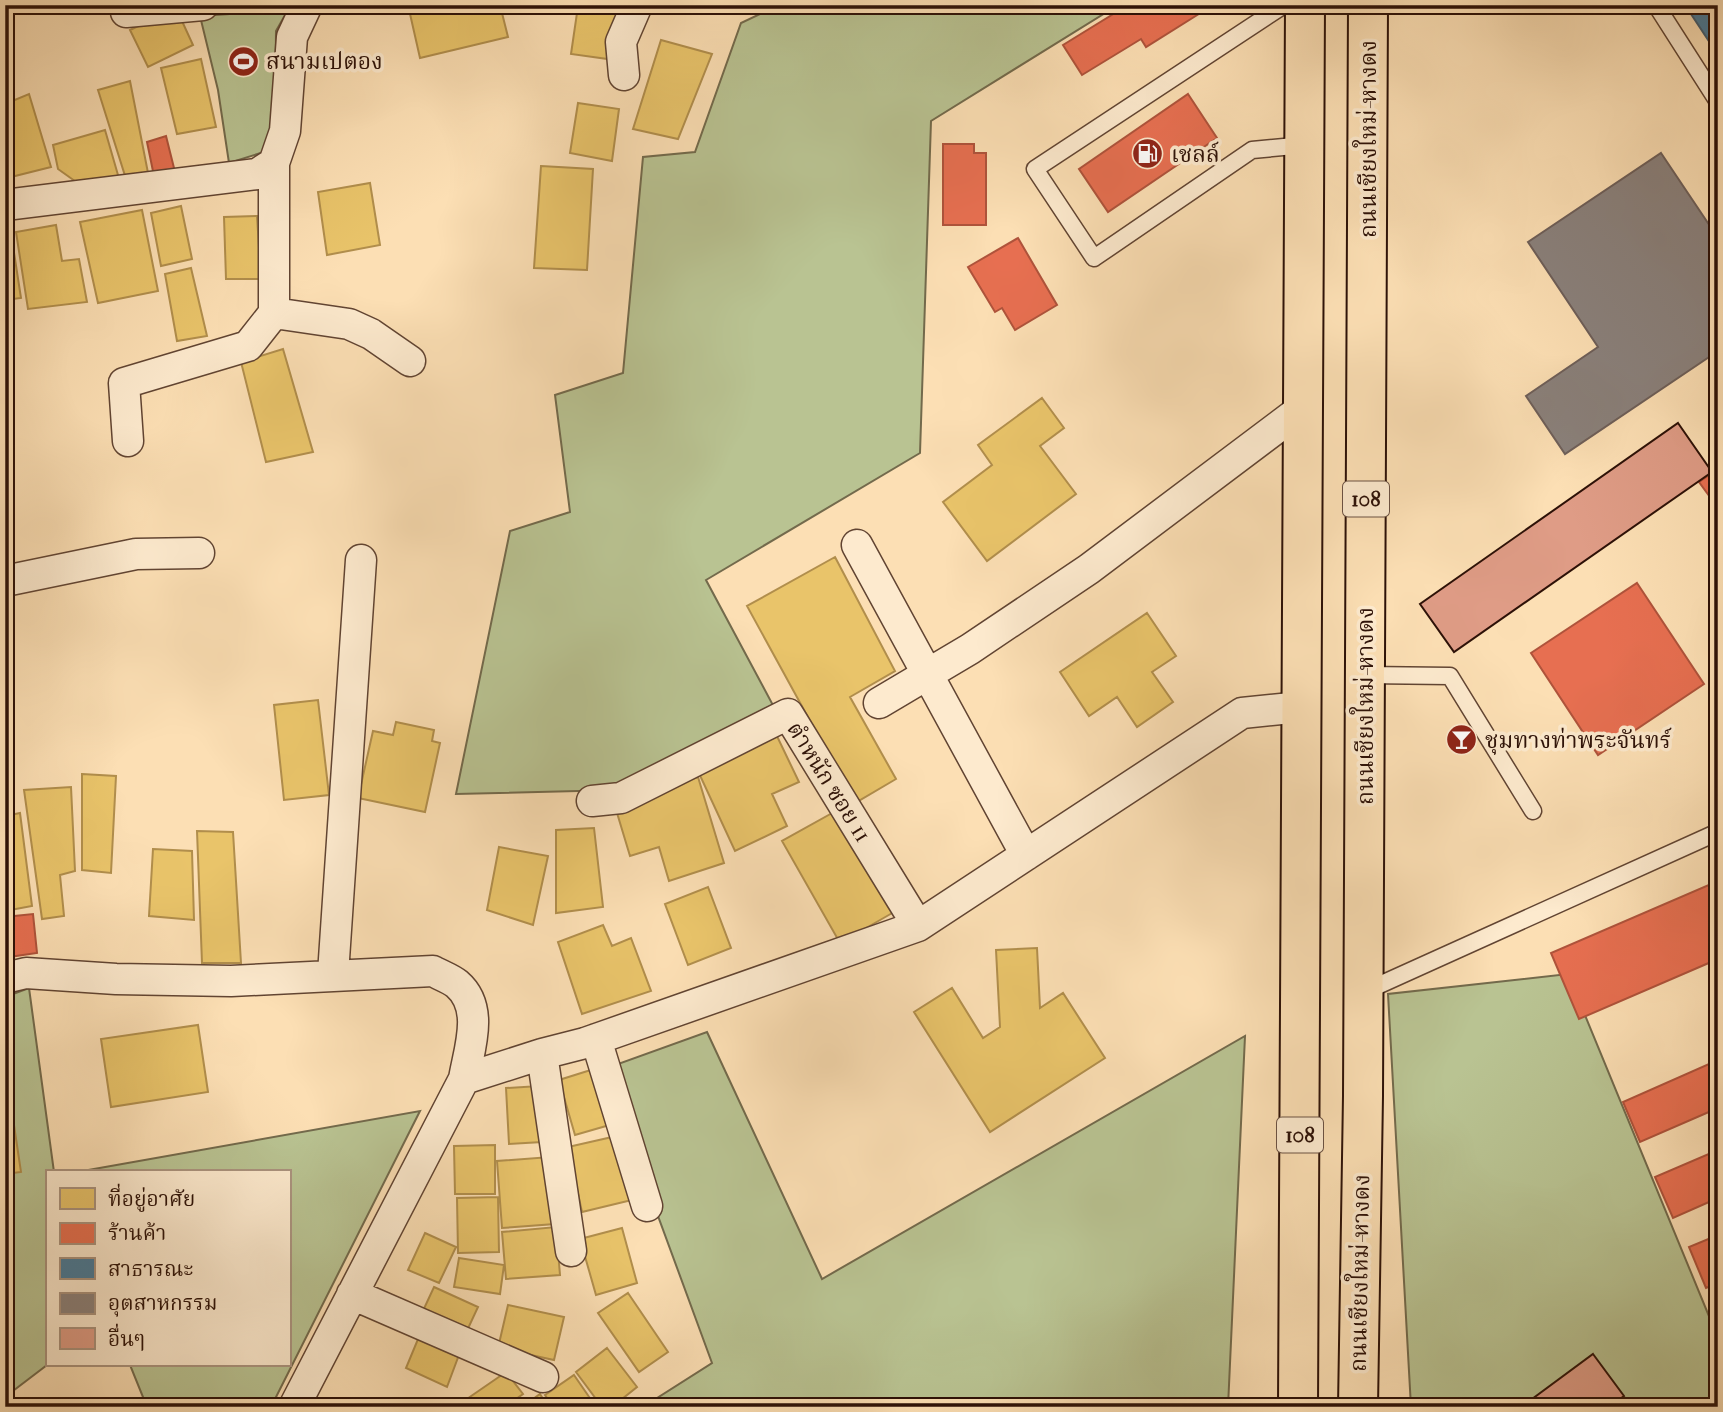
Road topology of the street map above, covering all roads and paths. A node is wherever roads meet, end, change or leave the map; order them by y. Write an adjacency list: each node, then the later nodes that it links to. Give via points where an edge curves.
1 (203, 5): 8 (street)
2 (307, 5): 12 (street, via 292,37 285,131)
3 (637, 5): 9 (street, via 621,43)
4 (1284, 5): 11 (lane, via 1035,169 1094,258 1252,150)
5 (1305, 5): 11 (main road, 108)
6 (1368, 5): 23 (main road, ถนนเชียงใหม่-หางดง / 108)
7 (1656, 5): 10 (lane)
8 (126, 12)
9 (624, 75)
10 (1718, 102)
11 (1304, 145): 16 (main road, 108)
12 (274, 163): 13 (street, via 257,174); 14 (street)
13 (5, 205)
14 (274, 313): 15 (street, via 349,324); 17 (street, via 248,346 124,383)
15 (410, 361)
16 (1303, 408): 22 (street, via 1089,569); 25 (main road, 108)
17 (128, 441)
18 (857, 545): 22 (street)
19 (199, 554): 21 (street, via 136,554)
20 (361, 561): 31 (street)
21 (5, 581)
22 (929, 673): 24 (street); 29 (street)
23 (1365, 675): 27 (lane, via 1450,676); 33 (main road, ถนนเชียงใหม่-หางดง / 108)
24 (879, 703)
25 (1301, 707): 29 (street, via 1242,713); 40 (main road, 108)
26 (592, 801): 30 (street, ตำหนัก ซอย 11, via 621,798 788,714)
27 (1533, 811)
28 (1718, 832): 33 (lane)
29 (1026, 855): 30 (street)
30 (918, 926): 34 (street)
31 (333, 974): 32 (street, via 231,981 26,973); 36 (street, via 433,971 457,984 471,1001 474,1024)
32 (5, 978)
33 (1363, 992): 42 (main road, ถนนเชียงใหม่-หางดง / 108)
34 (596, 1040): 35 (street); 37 (street)
35 (542, 1054): 36 (street); 38 (street)
36 (464, 1079): 39 (street)
37 (647, 1206)
38 (570, 1251)
39 (352, 1294): 41 (street); 43 (street)
40 (1299, 1355): 44 (main road); 45 (main road, 108)
41 (543, 1377)
42 (1364, 1397)
43 (294, 1407)
44 (1275, 1407)
45 (1298, 1407)

